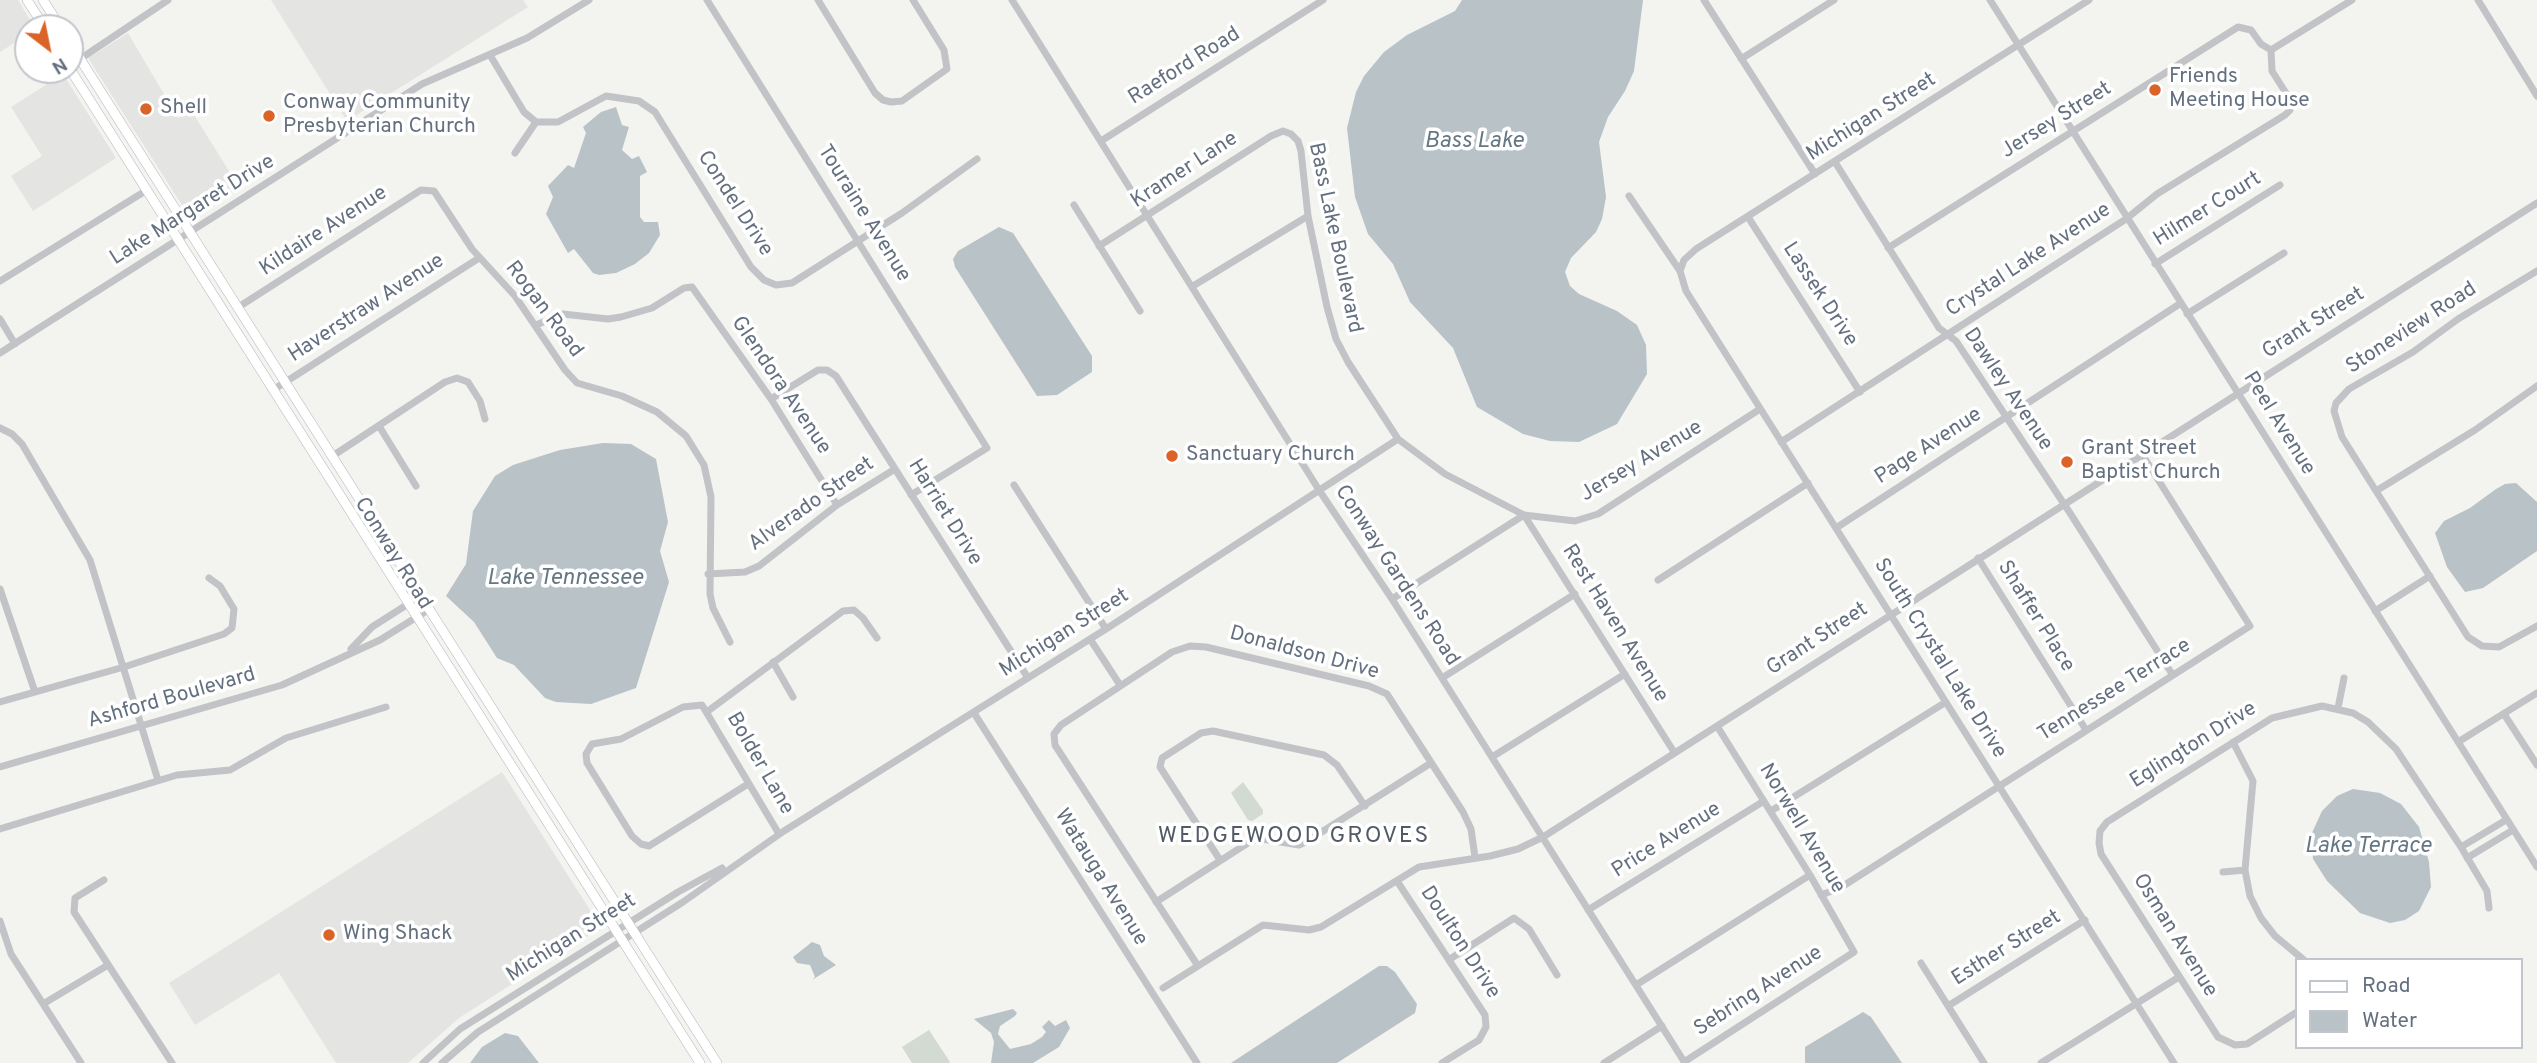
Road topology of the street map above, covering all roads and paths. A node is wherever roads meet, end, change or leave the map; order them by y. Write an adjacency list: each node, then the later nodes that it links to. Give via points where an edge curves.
1 (168, 0): 17 (street)
2 (589, 0): 16 (street, Lake Margaret Drive)
3 (707, 0): 41 (street, Touraine Avenue)
4 (818, 0): 5 (street, via 875,93 891,102 911,95 947,69 944,50)
5 (913, 0)
6 (1012, 0): 25 (street, Conway Gardens Road)
7 (1323, 0): 25 (street, Raeford Road)
8 (1704, 0): 18 (street)
9 (1834, 0): 18 (street)
10 (1990, 0): 14 (street, Peel Avenue)
11 (2090, 0): 14 (street, Michigan Street)
12 (2351, 0): 15 (street)
13 (2478, 0): 21 (street)
14 (2019, 45): 23 (street, Peel Avenue); 28 (street, Michigan Street)
15 (2271, 50): 23 (street, Jersey Street, via 2246,27 2238,27); 39 (street, Crystal Lake Avenue, via 2272,71 2290,98 2285,114 2157,194)
16 (490, 55): 22 (street, via 524,112); 40 (street, Lake Margaret Drive, via 422,84)
17 (84, 56)
18 (1741, 59): 29 (street)
19 (84, 65): 40 (main road, Conway Road)
20 (80, 84): 32 (main road, Conway Road)
21 (2536, 92)
22 (536, 122): 26 (street); 41 (street, Condel Drive, via 558,122 606,96 639,101 655,112 751,267 776,285 792,283)
23 (2073, 132): 39 (street, Peel Avenue); 44 (street, Jersey Street)
24 (1291, 134): 36 (street, Kramer Lane, via 1283,131 1271,136); 37 (street, Bass Lake Boulevard, via 1301,151)
25 (1101, 141): 36 (street, Conway Gardens Road)
26 (515, 153)
27 (977, 159): 41 (street, Condel Drive)
28 (1835, 162): 29 (street, Michigan Street); 44 (street, Dawley Avenue)
29 (1815, 174): 38 (street, Michigan Street)
30 (2280, 185): 47 (street, Hilmer Court)
31 (430, 189): 46 (street, Rogan Road); 53 (street, Kildaire Avenue, via 421,190)
32 (147, 190): 42 (main road, Conway Road); 50 (street)
33 (1629, 196): 48 (street, South Crystal Lake Drive)
34 (2537, 203): 65 (street, Grant Street)
35 (1074, 205): 43 (street)
36 (1148, 215): 43 (street, Kramer Lane); 51 (street, Conway Gardens Road)
37 (1308, 216): 51 (street); 72 (street, Bass Lake Boulevard, via 1336,339)
38 (1748, 217): 48 (street, Michigan Street, via 1690,254); 64 (street, Lassek Drive)
39 (2126, 219): 47 (street, Peel Avenue); 58 (street, Crystal Lake Avenue)
40 (190, 233): 42 (street, Lake Margaret Drive); 53 (main road, Conway Road)
41 (858, 240): 82 (street, Touraine Avenue, via 987,448)
42 (178, 241): 59 (street, Lake Margaret Drive); 63 (main road, Conway Road)
43 (1099, 246): 54 (street)
44 (1888, 248): 58 (street, Dawley Avenue)
45 (2284, 253): 55 (street)
46 (479, 258): 57 (street, Rogan Road, via 516,296); 61 (street, Haverstraw Avenue)
47 (2155, 264): 52 (street, Peel Avenue)
48 (1680, 271): 67 (street, South Crystal Lake Drive, via 1686,291)
49 (2537, 271): 81 (street, Stoneview Road, via 2342,395 2334,411 2337,428)
50 (0, 281)
51 (1194, 286): 80 (street, Conway Gardens Road)
52 (2180, 303): 55 (street, Peel Avenue); 68 (street, Page Avenue)
53 (237, 308): 61 (main road, Conway Road)
54 (1140, 311)
55 (2187, 314): 65 (street, Peel Avenue)
56 (0, 319): 59 (street)
57 (536, 325): 66 (street, Glendora Avenue, via 563,314 621,317 652,309 684,288 692,288); 88 (street, Rogan Road, via 577,383 657,412 686,436 704,465 711,497)
58 (1948, 335): 64 (street, Crystal Lake Avenue); 68 (street, Dawley Avenue)
59 (15, 344): 60 (street, Lake Margaret Drive)
60 (0, 353)
61 (285, 383): 63 (street, Haverstraw Avenue); 75 (main road, Conway Road)
62 (2537, 386): 81 (street)
63 (273, 390): 96 (main road, Conway Road)
64 (1860, 392): 73 (street, Crystal Lake Avenue)
65 (2237, 394): 74 (street, Grant Street); 98 (street, Peel Avenue)
66 (771, 399): 76 (street, Harriet Drive, via 818,370 827,370 836,376); 83 (street, Glendora Avenue)
67 (1760, 409): 73 (street, South Crystal Lake Drive); 85 (street, Jersey Avenue, via 1598,514 1575,521)
68 (2006, 418): 84 (street, Dawley Avenue); 86 (street, Page Avenue)
69 (485, 419): 70 (street, via 468,382 457,379)
70 (379, 426): 75 (street); 79 (street)
71 (0, 428): 108 (street, via 22,444 90,560)
72 (1398, 439): 80 (street, Michigan Street); 85 (street, Bass Lake Boulevard, via 1445,474)
73 (1781, 442): 77 (street, South Crystal Lake Drive)
74 (2142, 454): 84 (street, Grant Street); 110 (street, Tennessee Terrace, via 2250,626)
75 (331, 457): 94 (main road, Conway Road)
76 (895, 469): 82 (street, Harriet Drive); 83 (street, Alverado Street)
77 (1808, 483): 86 (street, South Crystal Lake Drive); 91 (street)
78 (1014, 485): 102 (street)
79 (416, 486)
80 (1320, 490): 95 (street, Conway Gardens Road); 102 (street, Michigan Street)
81 (2376, 491): 89 (street, Stoneview Road)
82 (911, 495): 111 (street, Harriet Drive)
83 (837, 505): 88 (street, Alverado Street, via 759,566 746,572)
84 (2064, 505): 87 (street, Grant Street); 110 (street, Dawley Avenue)
85 (1524, 515): 93 (street, Rest Haven Avenue); 95 (street)
86 (1836, 528): 99 (street, South Crystal Lake Drive)
87 (1978, 558): 99 (street, Grant Street); 128 (street, Shaffer Place)
88 (708, 573): 105 (street, Rogan Road, via 713,608)
89 (2430, 576): 98 (street); 101 (street, Stoneview Road, via 2474,642 2499,647)
90 (209, 578): 108 (street, via 220,586 234,609 232,628)
91 (1658, 580)
92 (0, 589): 115 (street)
93 (1575, 594): 109 (street, Rest Haven Avenue); 112 (street)
94 (419, 597): 96 (street, Ashford Boulevard); 97 (main road, Conway Road)
95 (1392, 599): 112 (street, Conway Gardens Road)
96 (408, 604): 100 (main road, Conway Road); 106 (street, Ashford Boulevard, via 372,627)
97 (428, 610): 100 (street, Ashford Boulevard); 129 (main road, Conway Road)
98 (2375, 611): 131 (street, Peel Avenue)
99 (1890, 615): 120 (street, South Crystal Lake Drive); 126 (street, Grant Street)
100 (416, 617): 106 (street, Ashford Boulevard, via 380,640); 118 (main road, Conway Road)
101 (2537, 626)
102 (1106, 629): 104 (street, Michigan Street)
103 (877, 638): 107 (street, via 854,610 843,611)
104 (1090, 639): 111 (street, Michigan Street); 114 (street)
105 (730, 642)
106 (348, 652): 127 (street, Ashford Boulevard, via 282,685)
107 (773, 662): 117 (street); 123 (street)
108 (124, 667): 115 (street); 127 (street)
109 (1625, 674): 132 (street, Rest Haven Avenue); 133 (street)
110 (2172, 674): 128 (street, Tennessee Terrace)
111 (1028, 678): 124 (street, Michigan Street)
112 (1442, 678): 133 (street, Conway Gardens Road)
113 (2344, 678): 122 (street)
114 (1119, 685): 134 (street, Donaldson Drive, via 1190,646 1369,686 1387,694); 161 (street, Donaldson Drive, via 1061,725 1054,734 1055,746)
115 (35, 692): 119 (street)
116 (2537, 692): 125 (street)
117 (793, 697)
118 (468, 700): 129 (main road, via 481,707 502,737); 167 (main road, Conway Road)
119 (0, 702)
120 (1946, 702): 139 (street, South Crystal Lake Drive); 142 (street)
121 (386, 706): 137 (street, via 286,738 230,770)
122 (2338, 708): 130 (street, Eglington Drive, via 2288,712); 148 (street, via 2368,722 2396,749)
123 (708, 711): 138 (street, Bolder Lane); 138 (street, via 690,704 621,739 592,744 587,763 632,836 649,846)
124 (974, 713): 146 (street, Michigan Street); 192 (street, Watauga Avenue)
125 (2504, 714): 131 (street); 135 (street)
126 (1717, 726): 132 (street, Grant Street); 140 (street, Norwell Avenue)
127 (143, 727): 136 (street, Ashford Boulevard); 137 (street)
128 (2086, 730): 139 (street, Tennessee Terrace)
129 (512, 741): 166 (main road, Conway Road)
130 (2232, 742): 149 (street, Eglington Drive, via 2107,822 2100,831); 155 (street, via 2253,781)
131 (2458, 743): 143 (street, Peel Avenue)
132 (1674, 752): 147 (street, Grant Street)
133 (1492, 757): 147 (street, Conway Gardens Road)
134 (1431, 763): 141 (street); 151 (street, Donaldson Drive, via 1463,812)
135 (2537, 765)
136 (0, 767)
137 (158, 780): 144 (street)
138 (748, 784): 146 (street, Bolder Lane)
139 (1999, 785): 160 (street, Tennessee Terrace, via 1840,888); 165 (street, South Crystal Lake Drive)
140 (1764, 801): 142 (street, Norwell Avenue); 163 (street, Price Avenue)
141 (1366, 806): 153 (street, via 1299,845 1251,841); 153 (street, via 1324,755 1213,731 1200,733 1162,758 1160,767)
142 (1771, 811): 157 (street, Norwell Avenue)
143 (2506, 820): 145 (street, Peel Avenue); 148 (street)
144 (0, 829)
145 (2513, 830): 152 (street); 154 (street, Peel Avenue)
146 (779, 834): 150 (street, Michigan Street)
147 (1543, 837): 151 (street, Grant Street, via 1518,849); 163 (street, Conway Gardens Road)
148 (2460, 848): 152 (street)
149 (2101, 854): 177 (street, Osman Avenue)
150 (748, 855): 166 (street, Michigan Street); 168 (street, Michigan Street)
151 (1475, 857): 159 (street, Grant Street, via 1419,867)
152 (2467, 858): 162 (street, via 2487,891)
153 (1220, 860): 161 (street)
154 (2537, 867)
155 (2245, 870): 156 (street); 171 (street, via 2250,897 2261,918)
156 (2223, 872)
157 (1810, 875): 160 (street, Norwell Avenue); 178 (street)
158 (104, 880): 174 (street, via 75,898 74,912)
159 (1397, 881): 172 (street, Doulton Drive); 175 (street, Grant Street, via 1321,927 1263,925)
160 (1821, 894): 170 (street, Norwell Avenue)
161 (1156, 902): 175 (street)
162 (2489, 908)
163 (1588, 910): 178 (street, Conway Gardens Road)
164 (0, 920): 181 (street, via 11,954)
165 (2085, 920): 180 (street, South Crystal Lake Drive); 182 (street, Esther Street)
166 (628, 924): 167 (street, Michigan Street); 168 (main road, Conway Road)
167 (617, 931): 169 (main road, Conway Road); 188 (street, Michigan Street, via 460,1029)
168 (634, 933): 169 (street, Michigan Street); 191 (main road, Conway Road)
169 (623, 941): 189 (street, Michigan Street, via 478,1032); 190 (main road, Conway Road)
170 (1854, 952): 185 (street, Sebring Avenue)
171 (2301, 958)
172 (1450, 959): 176 (street, via 1514,918 1529,929); 193 (street, Doulton Drive, via 1481,1009 1486,1027 1479,1040)
173 (1921, 963): 182 (street)
174 (108, 965): 181 (street); 187 (street)
175 (1198, 966): 179 (street, Grant Street)
176 (1557, 975)
177 (2179, 977): 180 (street); 183 (street, Osman Avenue, via 2218,1037 2235,1045 2247,1045)
178 (1636, 985): 184 (street, Conway Gardens Road)
179 (1163, 988)
180 (2136, 1003): 196 (street); 197 (street, South Crystal Lake Drive)
181 (43, 1004): 186 (street)
182 (1948, 1006): 195 (street)
183 (2296, 1013)
184 (1662, 1026): 185 (street, Conway Gardens Road); 194 (street)
185 (1684, 1062)
186 (81, 1063)
187 (172, 1063)
188 (423, 1063)
189 (442, 1063)
190 (700, 1063)
191 (717, 1063)
192 (1197, 1063)
193 (1442, 1063)
194 (1604, 1063)
195 (1983, 1063)
196 (2041, 1063)
197 (2174, 1063)

